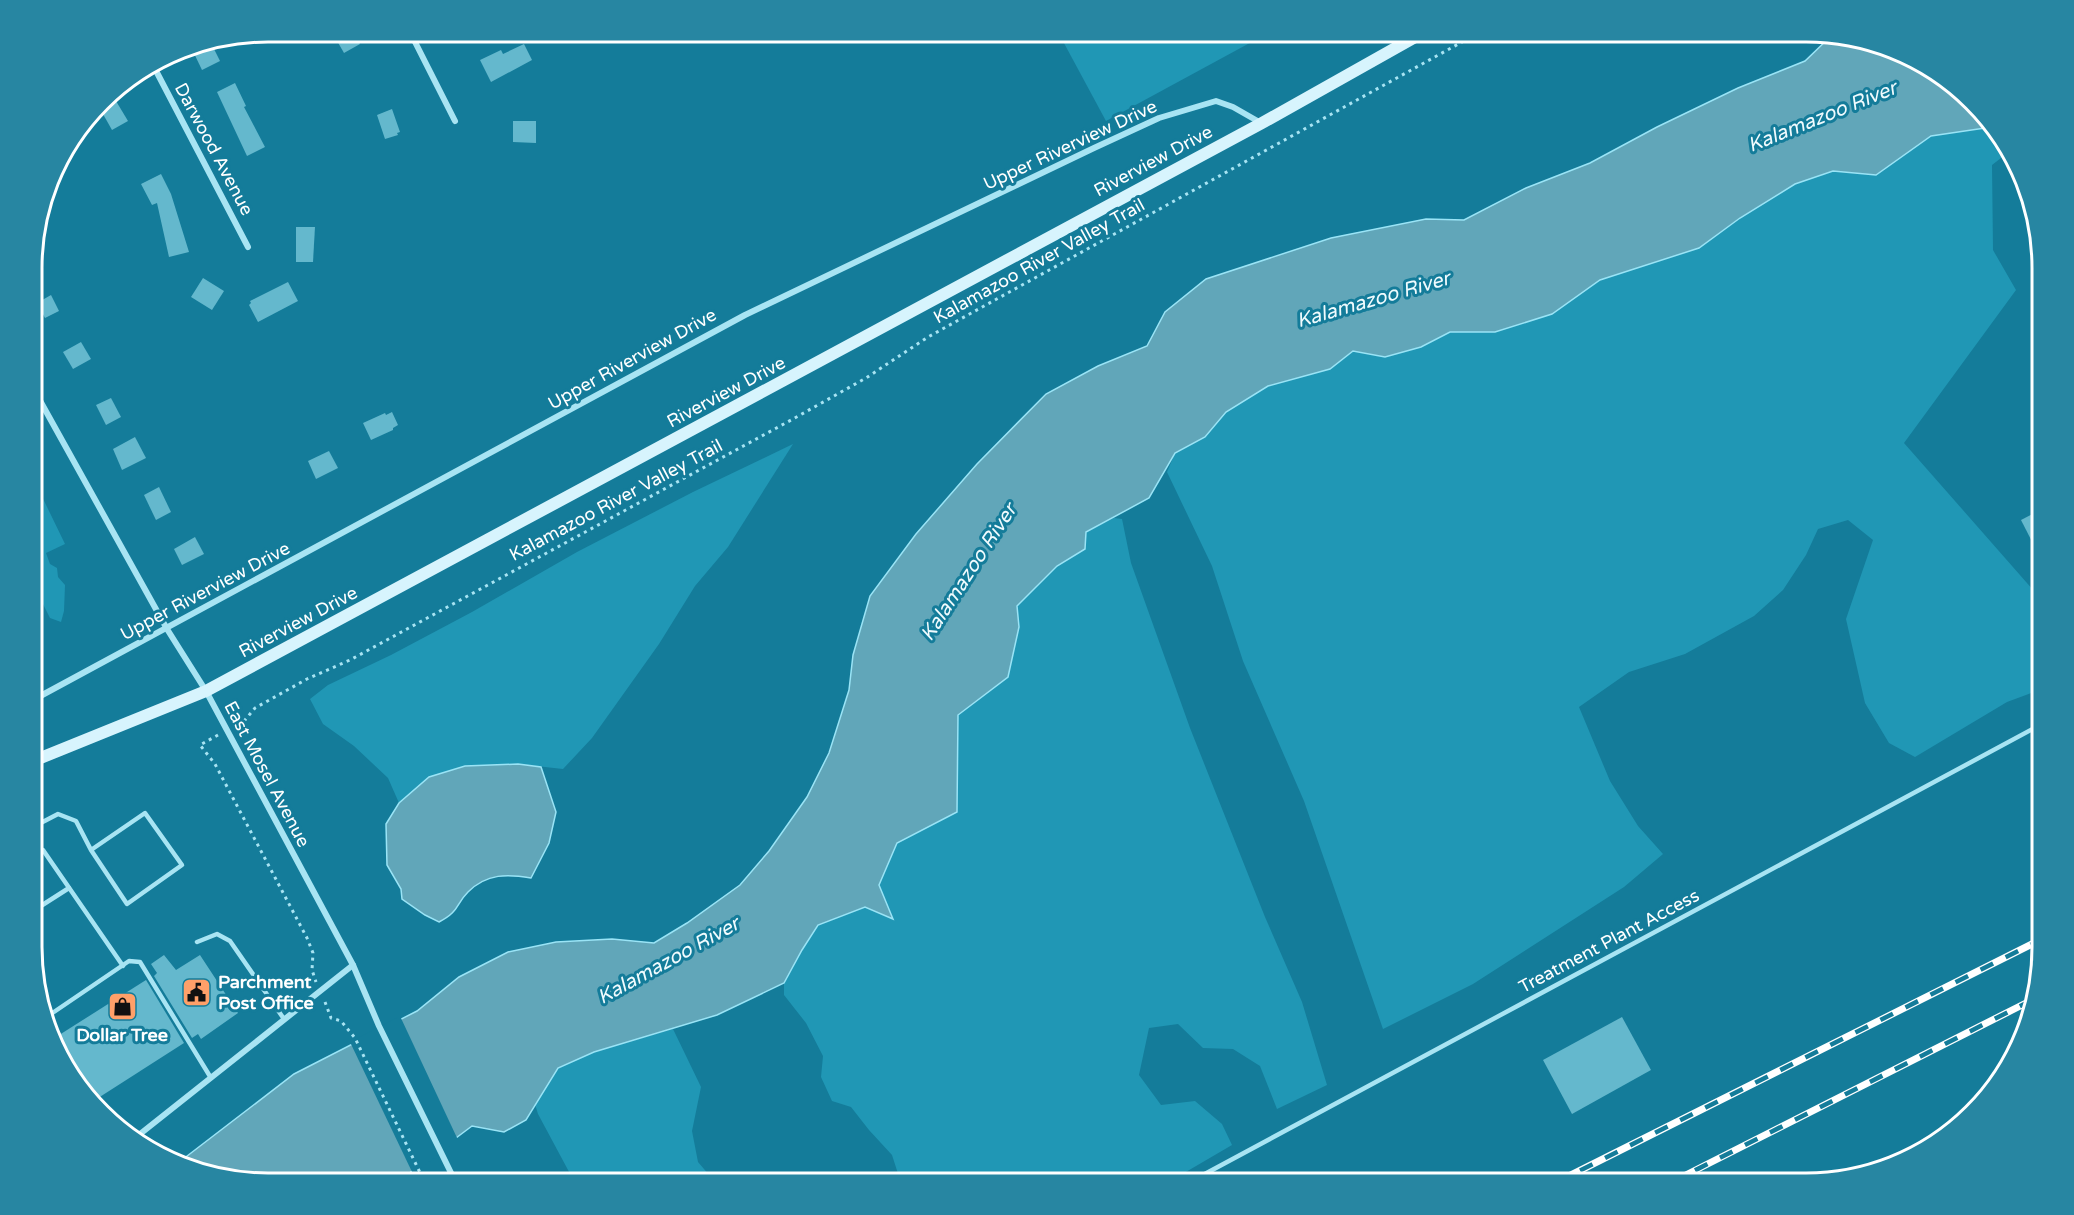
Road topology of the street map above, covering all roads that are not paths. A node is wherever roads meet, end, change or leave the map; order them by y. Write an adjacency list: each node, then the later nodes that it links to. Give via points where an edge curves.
1 (415, 42): 4 (street)
2 (1406, 42): 5 (street, Riverview Drive)
3 (156, 71): 6 (street, Darwood Avenue)
4 (455, 121)
5 (1262, 123): 8 (street, Upper Riverview Drive, via 1216,100 1126,133 745,315); 9 (street, Riverview Drive)
6 (248, 247)
7 (42, 404): 8 (street, East Mosel Avenue)
8 (167, 629): 9 (street, East Mosel Avenue); 10 (street, Upper Riverview Drive)
9 (206, 691): 12 (street, Riverview Drive); 19 (street, East Mosel Avenue)
10 (42, 695)
11 (2032, 729): 26 (lane, Treatment Plant Access)
12 (42, 756)
13 (42, 822): 14 (lane, via 58,814 76,821)
14 (91, 850): 14 (lane, via 128,904 182,865 144,813)
15 (42, 851): 16 (lane)
16 (69, 888): 17 (lane); 20 (lane)
17 (42, 905)
18 (197, 942): 22 (lane, via 217,934 230,941)
19 (353, 965): 22 (street); 25 (street, East Mosel Avenue)
20 (123, 966): 21 (lane); 23 (lane, via 140,962)
21 (52, 1013)
22 (284, 1019): 23 (street)
23 (211, 1078): 24 (street)
24 (141, 1133)
25 (451, 1173)
26 (1207, 1173)

